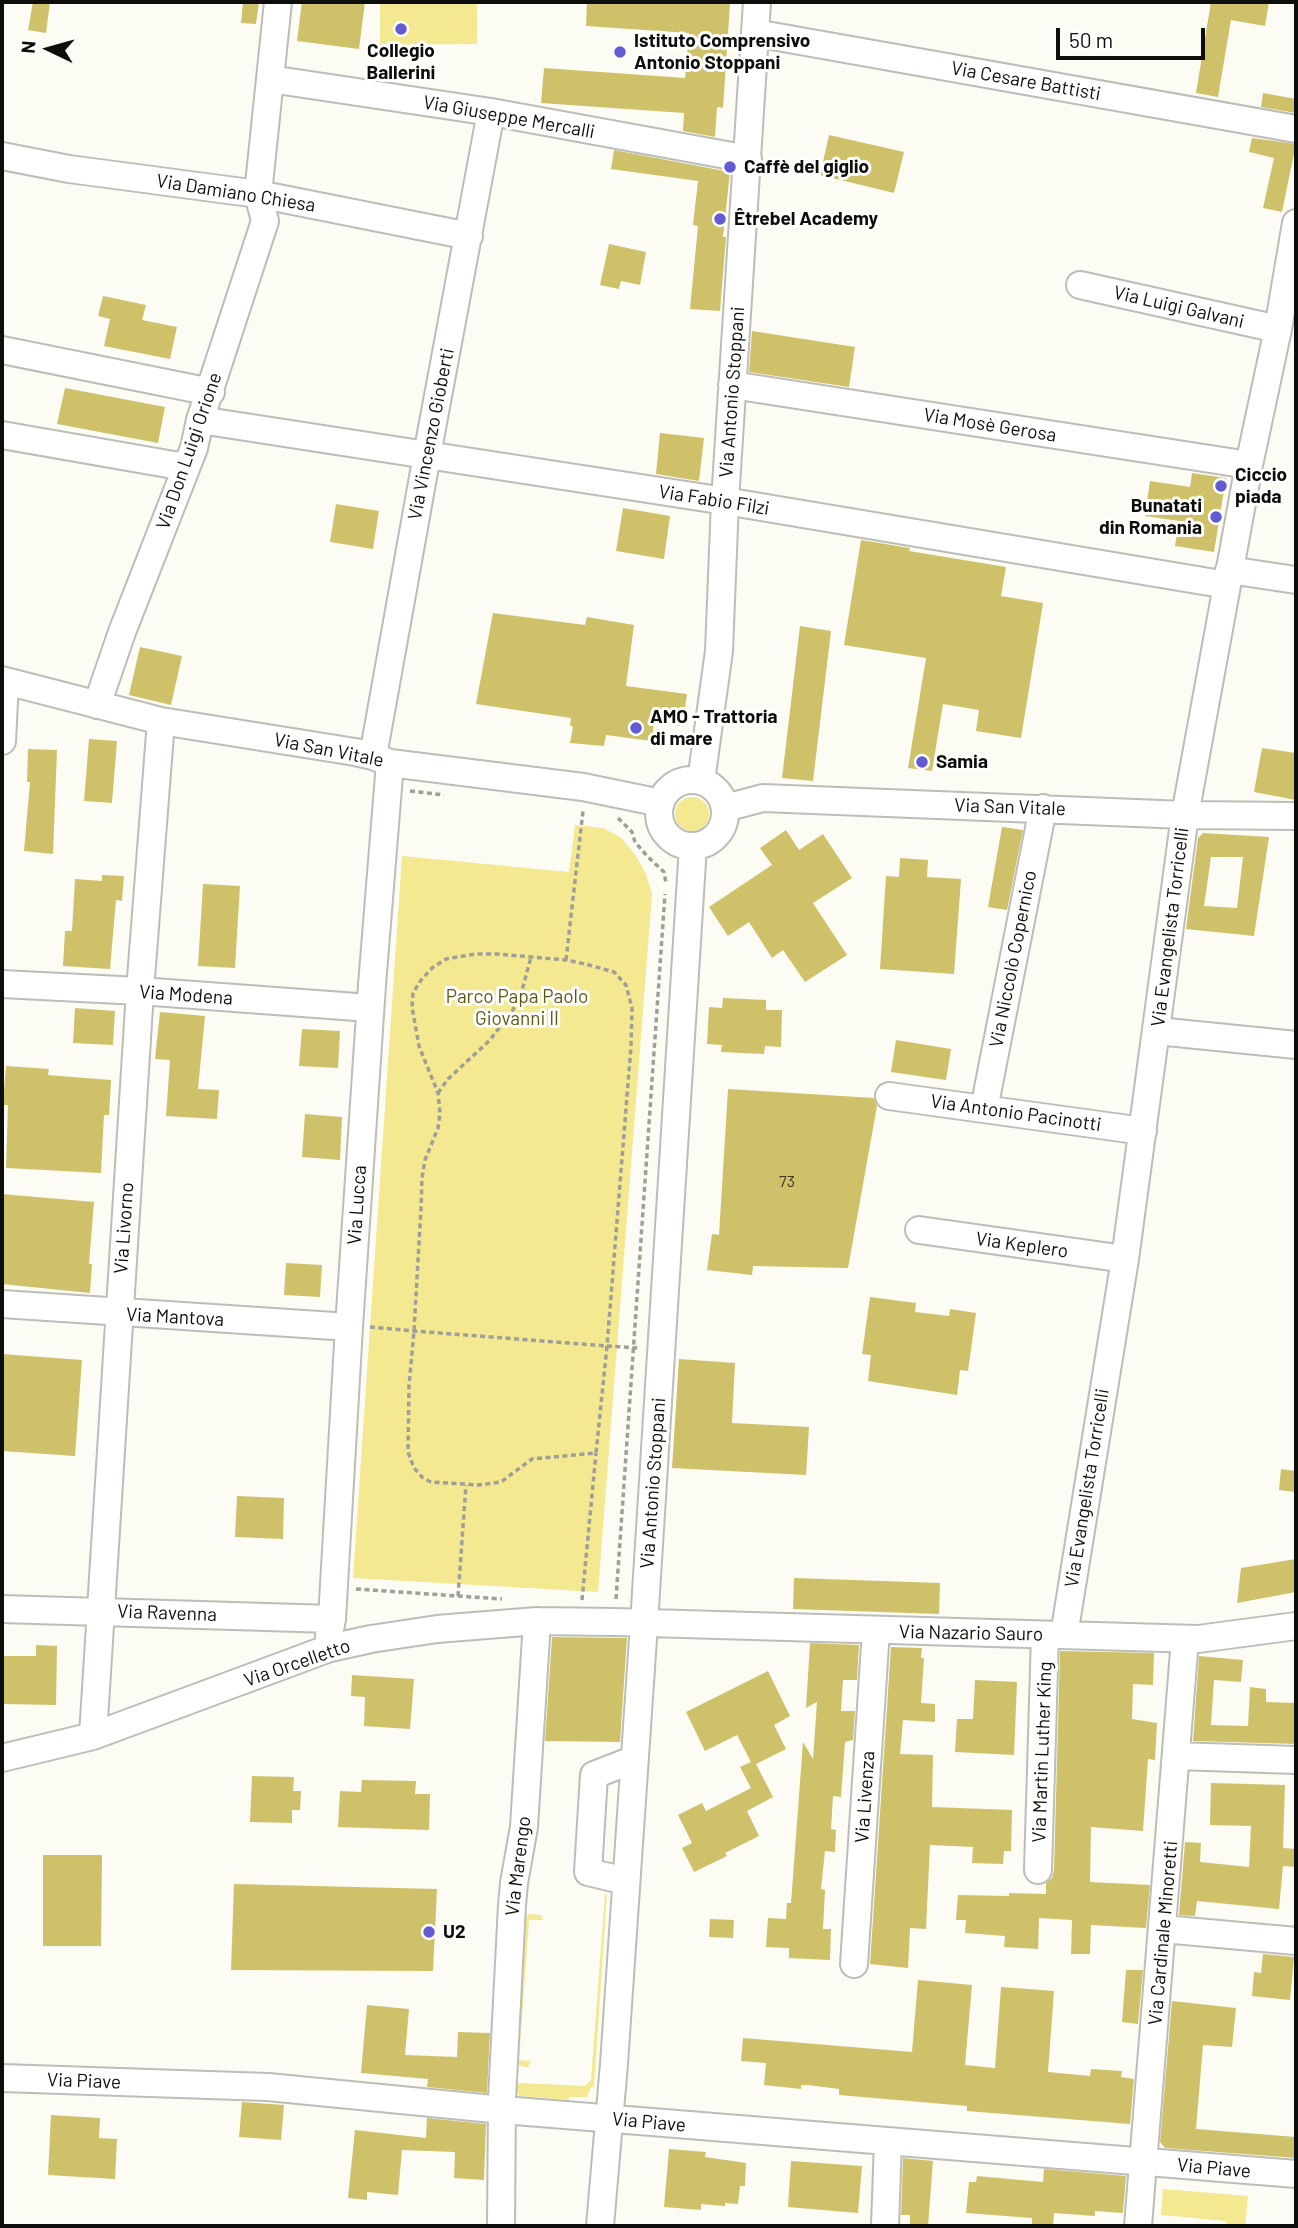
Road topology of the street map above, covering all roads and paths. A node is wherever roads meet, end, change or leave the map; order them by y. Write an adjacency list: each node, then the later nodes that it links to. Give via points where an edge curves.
1 (278, 2): 4 (street)
2 (757, 2): 3 (street, Via Antonio Stoppani)
3 (755, 33): 6 (street, Via Cesare Battisti); 8 (street, Via Antonio Stoppani)
4 (270, 79): 5 (street, Via Giuseppe Mercalli); 9 (street)
5 (491, 112): 8 (street, Via Giuseppe Mercalli); 11 (street, Via Vincenzo Gioberti)
6 (1296, 129)
7 (2, 156): 9 (street, Via Damiano Chiesa)
8 (748, 159): 16 (street, Via Antonio Stoppani)
9 (258, 194): 11 (street, Via Damiano Chiesa); 17 (street, Via Don Luigi Orione, via 265,220)
10 (1296, 223): 13 (street, Via Evangelista Torricelli)
11 (469, 236): 20 (street, Via Vincenzo Gioberti)
12 (1080, 285): 14 (street, Via Luigi Galvani)
13 (1289, 303): 14 (street, Via Evangelista Torricelli)
14 (1278, 329): 21 (street, Via Evangelista Torricelli)
15 (2, 350): 17 (street)
16 (732, 385): 21 (street, Via Mosè Gerosa); 23 (street, Via Antonio Stoppani)
17 (211, 392): 18 (street, Via Don Luigi Orione)
18 (200, 420): 20 (street, Via Fabio Filzi); 22 (street, Via Don Luigi Orione)
19 (2, 435): 22 (street)
20 (427, 455): 23 (street, Via Fabio Filzi); 30 (street, Via Vincenzo Gioberti)
21 (1249, 465): 24 (street, Via Evangelista Torricelli)
22 (185, 467): 27 (street, Via Don Luigi Orione)
23 (725, 501): 24 (street, Via Fabio Filzi); 31 (street, Via Antonio Stoppani, via 719,650)
24 (1228, 578): 25 (street, Via Fabio Filzi); 36 (street, Via Evangelista Torricelli)
25 (1296, 580)
26 (3, 680): 27 (street, Via San Vitale); 29 (street)
27 (97, 705): 28 (street, Via San Vitale)
28 (161, 721): 30 (street, Via San Vitale); 43 (street, Via Livorno)
29 (2, 741)
30 (382, 759): 32 (street, Via San Vitale, via 583,787); 44 (street, Via Lucca)
31 (701, 781): 32 (street, via 679,782); 33 (street, via 720,794)
32 (661, 803): 39 (street, via 659,813 666,833 673,841)
33 (725, 808): 34 (street, Via San Vitale, via 763,799); 39 (street, via 719,832)
34 (1043, 808): 36 (street, Via San Vitale); 49 (street, Via Niccolò Copernico)
35 (594, 813): 41 (path, via 583,811)
36 (1185, 815): 37 (street, Via San Vitale); 45 (street, Via Evangelista Torricelli)
37 (1296, 816)
38 (617, 817): 58 (path, via 664,872 666,881)
39 (694, 846): 59 (street, Via Antonio Stoppani)
40 (531, 957): 41 (path); 47 (path, via 511,1013); 47 (path, via 462,955 432,968 421,980 413,993 415,1028)
41 (566, 960): 57 (path, via 614,972 626,985 632,1008)
42 (2, 984): 43 (street, Via Modena)
43 (140, 991): 44 (street, Via Modena); 54 (street, Via Livorno)
44 (370, 1008): 55 (street, Via Lucca)
45 (1157, 1031): 46 (street); 50 (street, Via Evangelista Torricelli)
46 (1296, 1045)
47 (438, 1093): 56 (path, via 438,1128 422,1178)
48 (889, 1096): 49 (street, Via Antonio Pacinotti)
49 (984, 1109): 50 (street, Via Antonio Pacinotti)
50 (1143, 1131): 52 (street, Via Evangelista Torricelli)
51 (919, 1230): 52 (street, Via Keplero)
52 (1125, 1259): 72 (street, Via Evangelista Torricelli)
53 (2, 1304): 54 (street, Via Mantova)
54 (118, 1313): 55 (street, Via Mantova); 66 (street, Via Livorno)
55 (349, 1317): 56 (path, via 358,1308 358,1326); 62 (street, Via Lucca)
56 (414, 1331): 57 (path); 61 (path, via 408,1452 423,1478)
57 (607, 1346): 58 (path); 60 (path)
58 (634, 1347): 59 (path); 64 (path)
59 (661, 1350): 69 (street, Via Antonio Stoppani)
60 (596, 1453): 61 (path, via 532,1459 501,1482); 63 (path)
61 (466, 1485): 62 (path, via 458,1596)
62 (333, 1588): 67 (street, Via Lucca)
63 (581, 1604)
64 (616, 1606)
65 (2, 1609): 66 (street, Via Ravenna)
66 (100, 1611): 67 (street, Via Ravenna); 75 (street, Via Livorno)
67 (332, 1619): 74 (street, Via Lucca)
68 (537, 1621): 69 (street, Via Orcelletto); 74 (street, Via Orcelletto, via 437,1629); 86 (street, Via Marengo, via 524,1827 512,1905)
69 (644, 1624): 71 (street, Via Nazario Sauro); 78 (street, Via Antonio Stoppani)
70 (1296, 1626): 73 (street, Via Nazario Sauro)
71 (876, 1630): 72 (street, Via Nazario Sauro); 84 (street, Via Livenza)
72 (1054, 1635): 73 (street, Via Nazario Sauro); 80 (street, Via Martin Luther King)
73 (1185, 1639): 76 (street, Via Cardinale Minoretti)
74 (330, 1648): 75 (street, Via Orcelletto)
75 (93, 1736): 77 (street, Via Orcelletto)
76 (1177, 1756): 79 (street); 82 (street, Via Cardinale Minoretti)
77 (2, 1758)
78 (635, 1759): 81 (street, Via Antonio Stoppani); 81 (street, via 594,1775 588,1872)
79 (1296, 1760)
80 (1038, 1870)
81 (626, 1881): 87 (street, Via Antonio Stoppani)
82 (1163, 1929): 83 (street); 89 (street, Via Cardinale Minoretti)
83 (1296, 1941)
84 (853, 1964)
85 (2, 2078): 86 (street, Via Piave, via 268,2087)
86 (503, 2110): 87 (street, Via Piave); 91 (street, Via Marengo)
87 (608, 2119): 88 (street, Via Piave); 92 (street, Via Antonio Stoppani)
88 (888, 2141): 89 (street, Via Piave); 93 (street)
89 (1144, 2162): 90 (street, Via Piave); 94 (street, Via Cardinale Minoretti)
90 (1296, 2174)
91 (501, 2226)
92 (600, 2226)
93 (885, 2226)
94 (1138, 2226)

